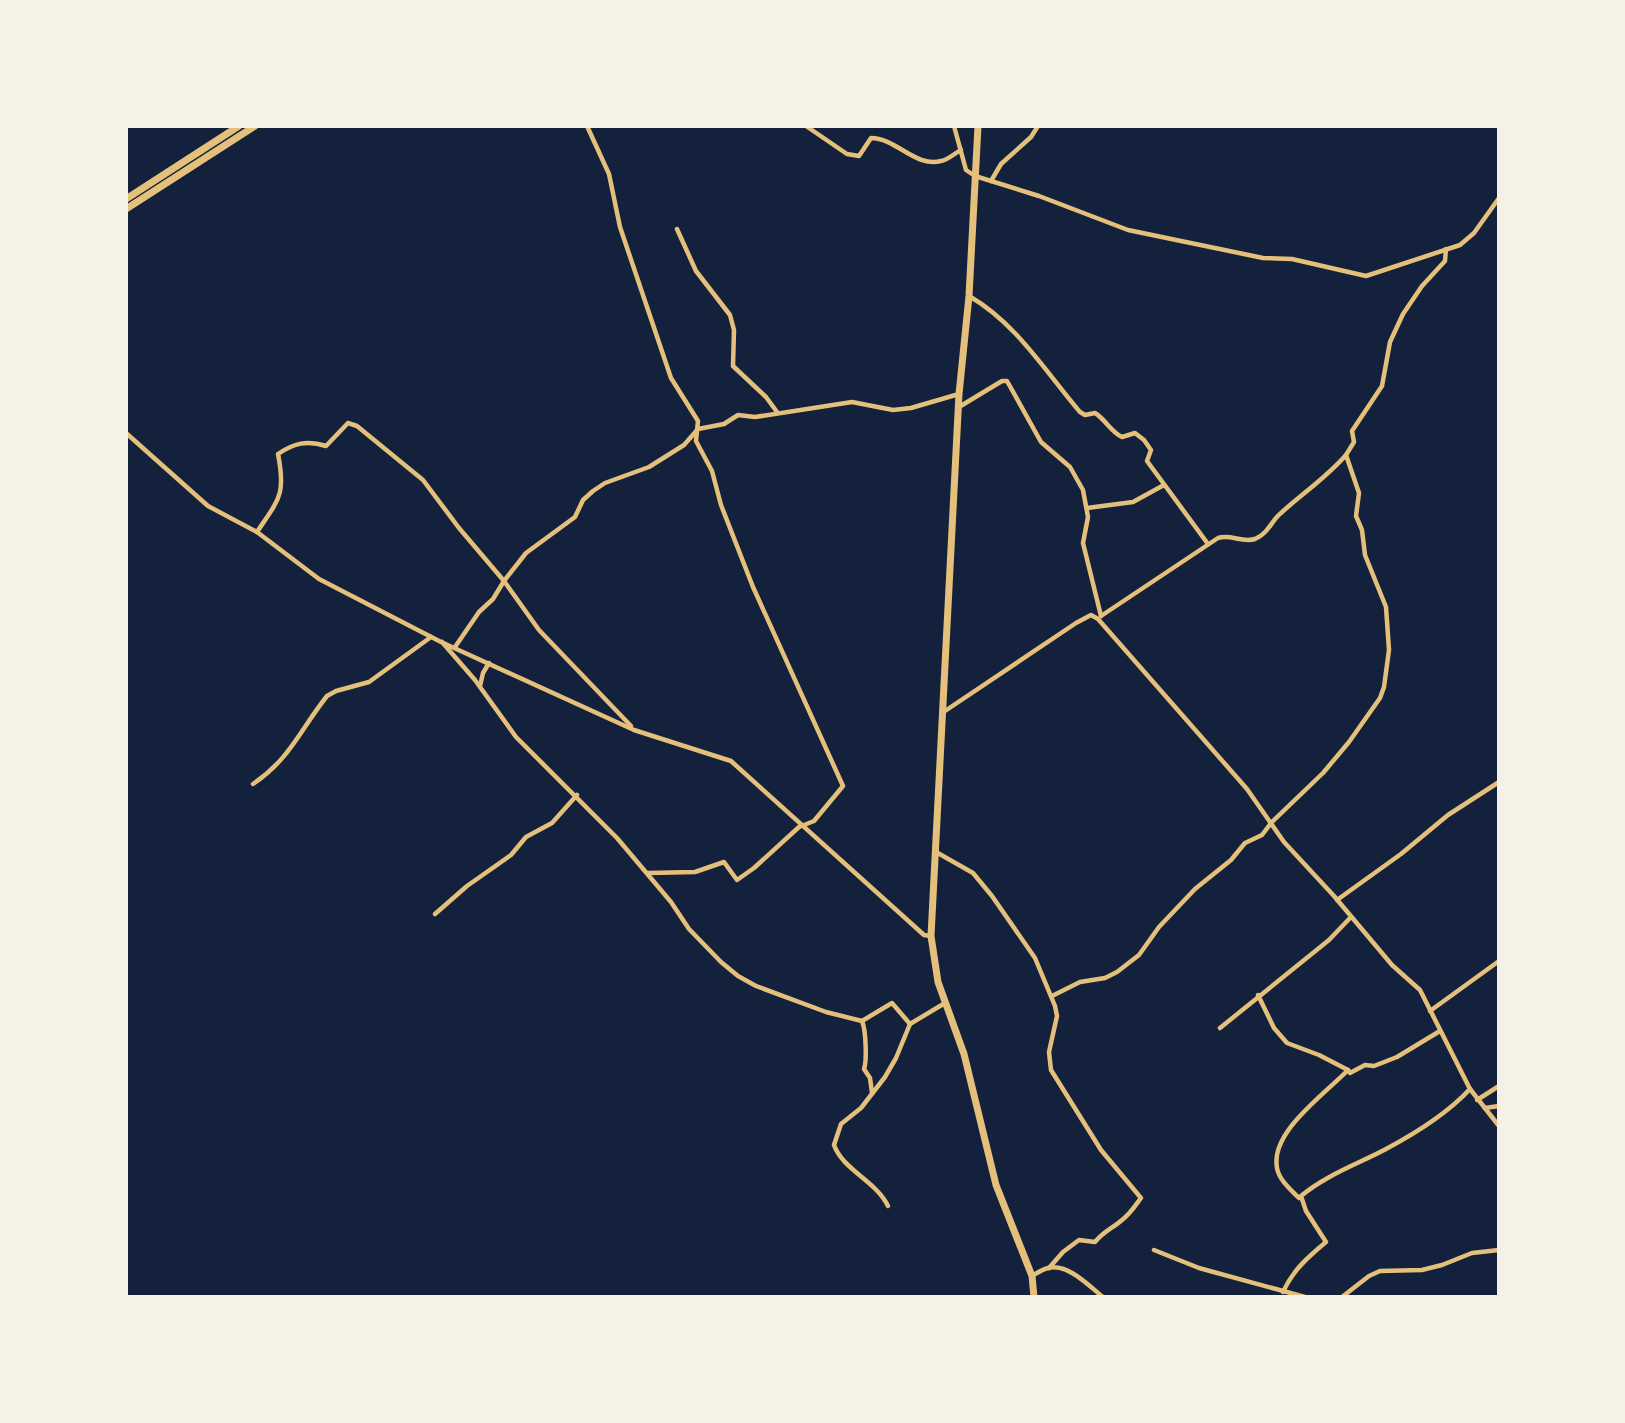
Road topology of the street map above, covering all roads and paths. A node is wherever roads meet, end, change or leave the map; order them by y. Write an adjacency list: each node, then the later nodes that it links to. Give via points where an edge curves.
1 (239, 126): 12 (highway)
2 (255, 126): 13 (highway)
3 (586, 126): 20 (street, via 609,174 620,228 671,378 698,421)
4 (806, 126): 8 (street, via 847,155 859,156 871,138 881,138 929,162)
5 (954, 126): 8 (street)
6 (978, 126): 9 (highway)
7 (1038, 126): 10 (street)
8 (961, 150): 9 (street, via 966,170)
9 (975, 176): 10 (street); 16 (highway)
10 (991, 181): 15 (street, via 1128,230 1366,276)
11 (1499, 198): 15 (street, via 1474,233 1460,246)
12 (126, 199)
13 (126, 209)
14 (677, 229): 19 (street, via 696,271 730,315 733,366)
15 (1446, 249): 22 (street, via 1446,261 1422,286 1395,330 1382,386 1352,431 1354,442)
16 (969, 296): 17 (highway); 23 (street, via 1005,322 1080,412 1104,418 1116,435 1135,433 1144,440 1151,450 1147,461)
17 (959, 394): 18 (highway); 19 (street, via 893,410 852,402)
18 (959, 407): 24 (street, via 1007,381 1041,442 1073,471); 34 (highway)
19 (778, 413): 20 (street, via 738,415 724,424)
20 (698, 429): 27 (street, via 684,445 649,467 593,491 583,499 575,517 537,543); 40 (street, via 696,441 712,471 752,587 843,786 814,821)
21 (126, 433): 25 (street, via 208,506)
22 (1346, 455): 26 (street, via 1258,538 1247,541 1223,536); 39 (street, via 1359,493 1356,516 1365,555 1387,607 1389,650 1384,687 1336,758)
23 (1164, 485): 24 (street, via 1133,502); 26 (street)
24 (1087, 508): 28 (street, via 1083,542)
25 (257, 532): 27 (street, via 279,499 283,480 278,454 310,440 326,446 348,423 423,480); 29 (street, via 319,579)
26 (1208, 544): 28 (street)
27 (504, 581): 31 (street); 35 (street, via 539,630)
28 (1099, 617): 34 (street, via 1091,615 1057,634); 39 (street)
29 (431, 636): 30 (street); 37 (street, via 369,682 327,696 283,760)
30 (442, 642): 31 (street); 33 (street)
31 (455, 647): 32 (street)
32 (489, 663): 33 (street); 35 (street)
33 (480, 687): 38 (street, via 516,737)
34 (941, 714): 41 (highway)
35 (634, 730): 40 (street, via 731,761)
36 (1499, 782): 43 (street, via 1448,815)
37 (253, 784)
38 (577, 796): 42 (street); 44 (street, via 552,822 526,837 511,855)
39 (1271, 823): 43 (street); 49 (street, via 1195,889 1139,955 1105,978 1080,982)
40 (804, 826): 42 (street, via 737,880 724,862 695,872); 46 (street, via 923,935)
41 (935, 851): 46 (highway); 49 (street, via 973,873 992,896 1035,958)
42 (648, 873): 52 (street, via 690,929 738,976 800,1003)
43 (1338, 900): 45 (street)
44 (435, 914)
45 (1351, 917): 48 (street); 51 (street, via 1414,984)
46 (930, 936): 50 (highway)
47 (1499, 961): 51 (street)
48 (1258, 995): 54 (street); 56 (street, via 1287,1043)
49 (1052, 996): 68 (street, via 1057,1016 1049,1052 1051,1070 1101,1150 1141,1198 1095,1242 1079,1240)
50 (944, 1003): 53 (street); 69 (highway, via 964,1054 996,1185)
51 (1430, 1011): 55 (street)
52 (862, 1021): 53 (street, via 892,1003); 59 (street, via 867,1032 864,1069)
53 (910, 1024): 59 (street, via 896,1058)
54 (1220, 1028)
55 (1440, 1031): 56 (street, via 1397,1057); 58 (street)
56 (1348, 1070): 64 (street, via 1298,1117 1281,1140 1276,1168)
57 (1499, 1086): 60 (street)
58 (1470, 1088): 60 (street); 64 (street, via 1456,1105)
59 (872, 1093): 65 (street, via 841,1124 834,1145 876,1188)
60 (1477, 1100): 62 (street)
61 (1499, 1106): 62 (street)
62 (1484, 1108): 63 (street)
63 (1499, 1126)
64 (1300, 1198): 70 (street, via 1326,1242 1302,1262)
65 (887, 1206)
66 (1154, 1250): 70 (street)
67 (1499, 1250): 74 (street, via 1472,1253 1422,1269 1380,1272)
68 (1049, 1268): 69 (street); 72 (street, via 1069,1272)
69 (1032, 1276): 71 (highway)
70 (1283, 1292): 73 (street)
71 (1034, 1297)
72 (1103, 1297)
73 (1306, 1297)
74 (1342, 1297)

